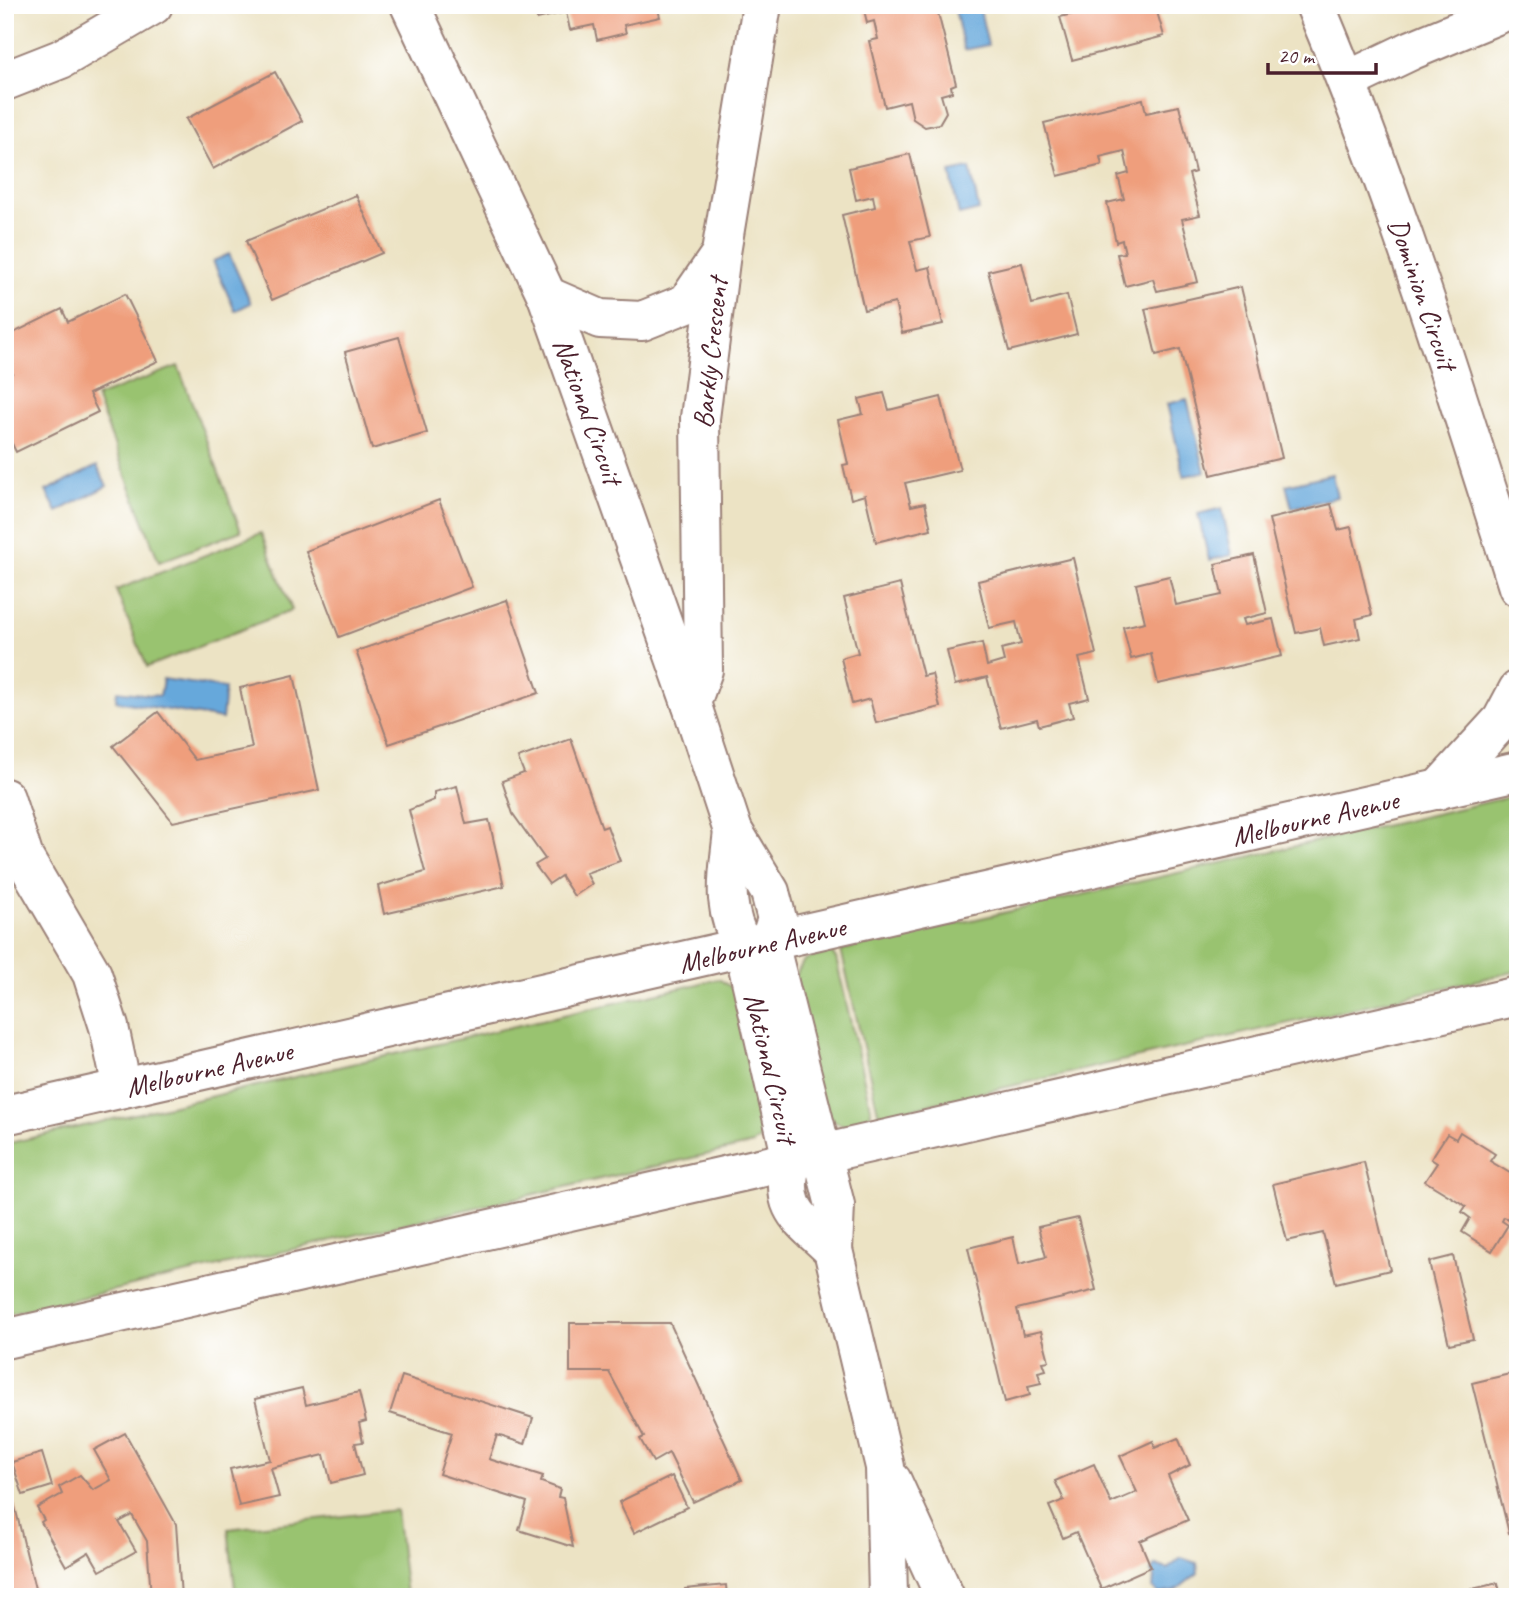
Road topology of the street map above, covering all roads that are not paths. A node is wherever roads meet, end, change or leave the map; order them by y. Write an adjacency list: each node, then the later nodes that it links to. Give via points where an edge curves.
1 (153, 5): 6 (street, via 61,59)
2 (410, 5): 9 (street, National Circuit)
3 (762, 5): 8 (street, Barkly Crescent)
4 (1315, 5): 7 (street, Dominion Circuit)
5 (1518, 6): 7 (street)
6 (5, 81)
7 (1347, 81): 10 (street, Dominion Circuit, via 1432,314)
8 (721, 253): 9 (street, via 687,303 642,321 600,319); 12 (street, Barkly Crescent, via 700,418 703,670)
9 (547, 296): 12 (street, National Circuit)
10 (1518, 587)
11 (1518, 690): 14 (street, via 1502,720)
12 (691, 703): 17 (street, National Circuit, via 733,831 726,902 733,929)
13 (1518, 771): 14 (street, Melbourne Avenue)
14 (1438, 790): 17 (street, Melbourne Avenue)
15 (5, 798): 16 (street)
16 (15, 855): 19 (street, via 92,974)
17 (756, 946): 19 (street, Melbourne Avenue); 21 (street, National Circuit)
18 (1511, 1002): 21 (street)
19 (122, 1088): 20 (street, Melbourne Avenue)
20 (5, 1115)
21 (807, 1157): 22 (street); 23 (street, National Circuit, via 835,1205 833,1250)
22 (5, 1339)
23 (885, 1466): 24 (street, National Circuit); 25 (street)
24 (888, 1597)
25 (945, 1597)

